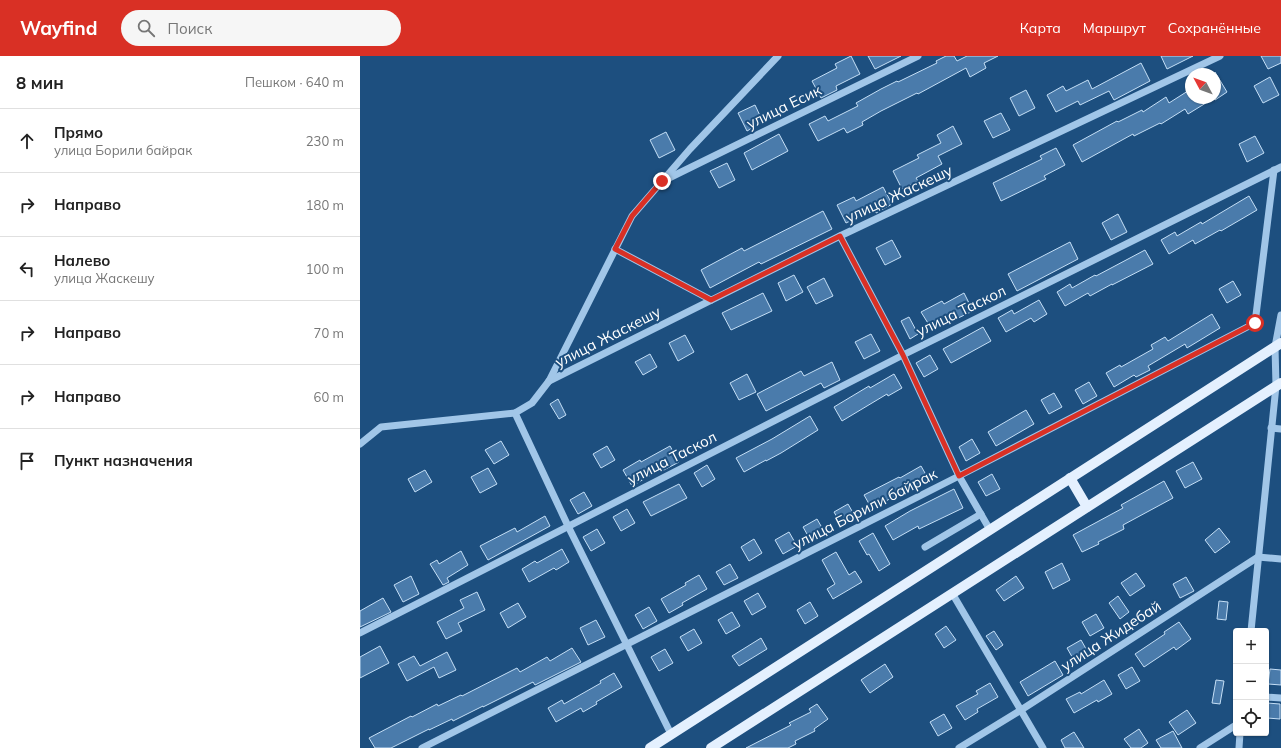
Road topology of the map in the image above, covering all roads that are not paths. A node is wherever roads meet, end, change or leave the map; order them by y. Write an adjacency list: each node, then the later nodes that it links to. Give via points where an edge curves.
1 (778, 56): 5 (street)
2 (918, 56): 5 (street, улица Есик)
3 (1220, 56): 6 (street, улица Жаскешу)
4 (1278, 169): 11 (street, улица Таскол); 18 (street, улица Борили байрак, via 1255,323)
5 (662, 181): 7 (street, via 632,216)
6 (840, 236): 8 (street, улица Жаскешу); 11 (street)
7 (615, 249): 8 (street); 12 (street)
8 (711, 300): 12 (street, улица Жаскешу)
9 (1281, 315): 10 (street)
10 (1278, 345): 13 (street); 19 (main road)
11 (903, 355): 18 (street); 22 (street, улица Таскол)
12 (549, 381): 14 (street, via 532,403)
13 (1278, 384): 15 (street); 20 (main road)
14 (515, 413): 17 (street, via 381,427); 22 (street)
15 (1271, 428): 16 (street); 25 (street)
16 (1281, 429)
17 (360, 444)
18 (959, 476): 21 (street); 30 (street, улица Борили байрак)
19 (1070, 478): 20 (main road); 23 (main road)
20 (1087, 507): 27 (main road)
21 (981, 514): 23 (street); 24 (street)
22 (568, 526): 29 (street, улица Таскол); 30 (street)
23 (990, 530): 35 (main road)
24 (925, 546)
25 (1258, 557): 26 (street); 28 (street); 33 (street, улица Жидебай)
26 (1281, 559)
27 (952, 593): 33 (street); 39 (main road)
28 (1251, 628)
29 (360, 633)
30 (627, 644): 35 (street); 37 (street, улица Борили байрак)
31 (1269, 696): 32 (street)
32 (1281, 698)
33 (1021, 710): 40 (street, улица Жидебай); 41 (street)
34 (1233, 727): 42 (street)
35 (671, 734): 38 (main road)
36 (1240, 736): 43 (street)
37 (422, 748)
38 (650, 748)
39 (711, 748)
40 (959, 748)
41 (1043, 748)
42 (1200, 748)
43 (1239, 748)

